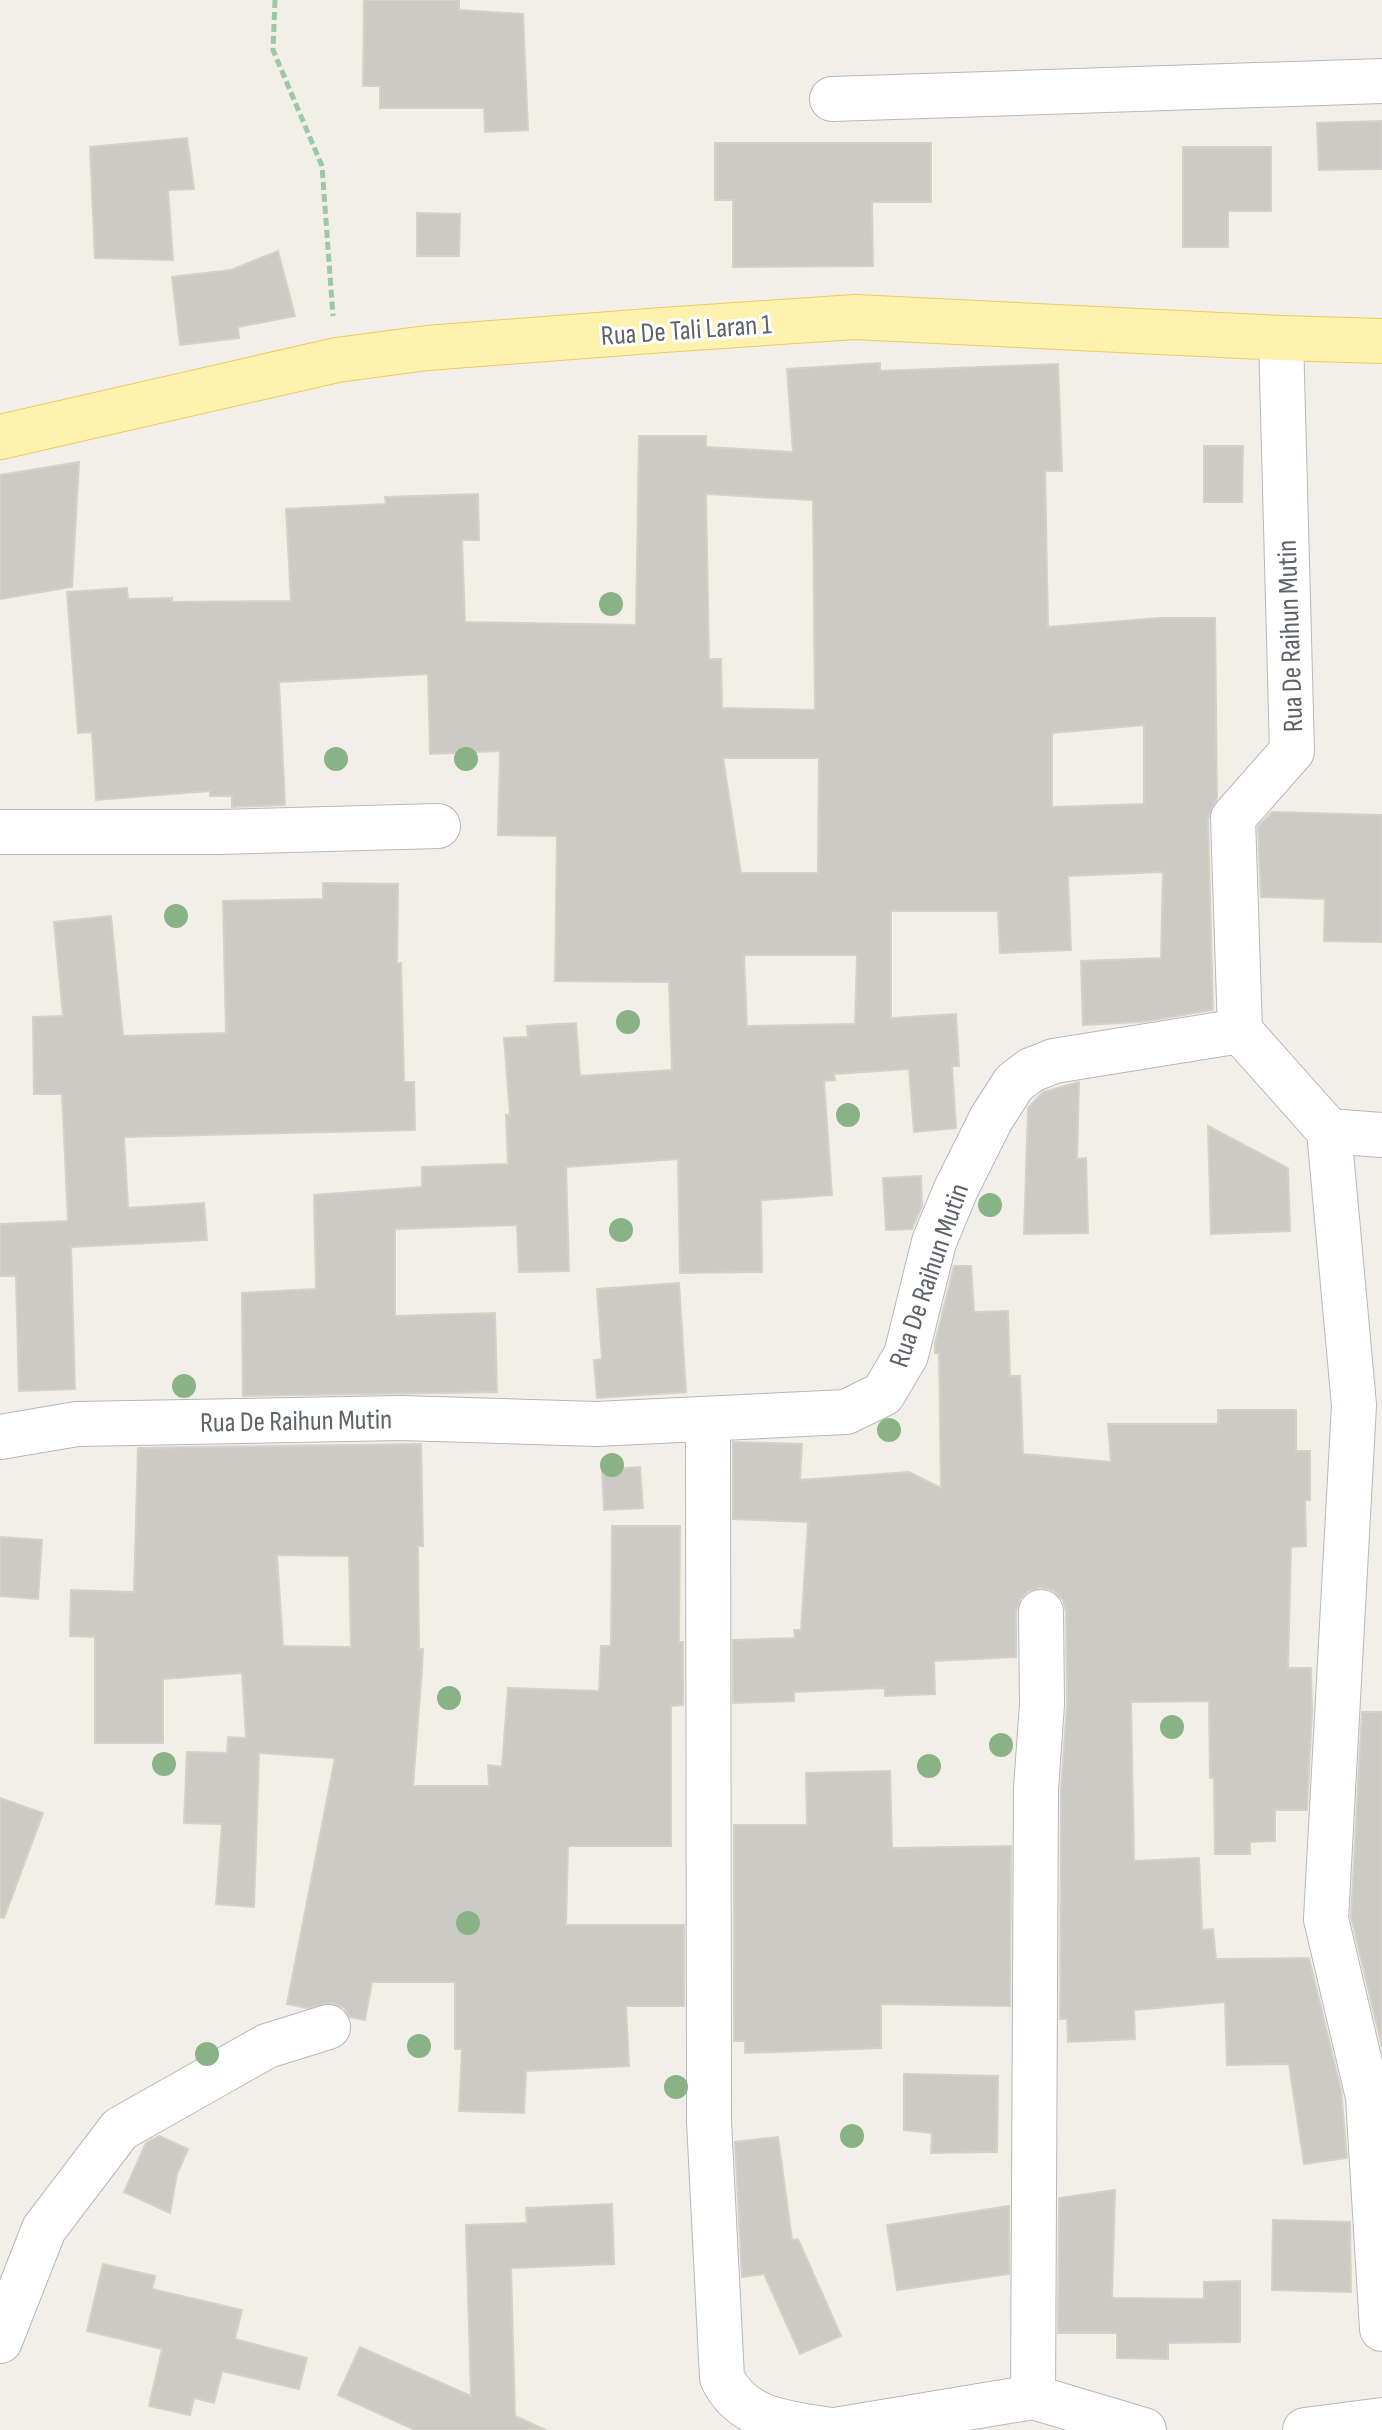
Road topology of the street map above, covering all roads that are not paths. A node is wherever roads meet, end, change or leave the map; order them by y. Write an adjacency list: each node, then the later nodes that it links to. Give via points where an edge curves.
1 (1382, 81): 2 (street)
2 (832, 99)
3 (1281, 338): 4 (main road, Rua De Tali Laran 1); 5 (main road, Rua De Tali Laran 1, via 855,317 427,348 337,360); 8 (street, Rua De Raihun Mutin, via 1292,751 1233,818)
4 (1382, 341)
5 (0, 437)
6 (438, 826): 7 (street)
7 (0, 832)
8 (1240, 1031): 9 (street); 11 (street, Rua De Raihun Mutin, via 1054,1061 1031,1070 1014,1083 991,1119 956,1189 934,1242 906,1355 883,1394 846,1412)
9 (1329, 1131): 10 (street); 15 (street, via 1354,1405 1326,1919 1368,2097)
10 (1382, 1135)
11 (708, 1420): 12 (street, Rua De Raihun Mutin, via 77,1424); 19 (street, via 709,2121 722,2378 730,2394 769,2420)
12 (0, 1437)
13 (1041, 1612): 17 (street)
14 (328, 2027): 16 (street, via 267,2046 120,2129 44,2229)
15 (1382, 2329)
16 (0, 2341)
17 (1033, 2397): 19 (street); 20 (street)
18 (1382, 2420): 21 (street)
19 (832, 2430)
20 (1144, 2430)
21 (1305, 2430)

